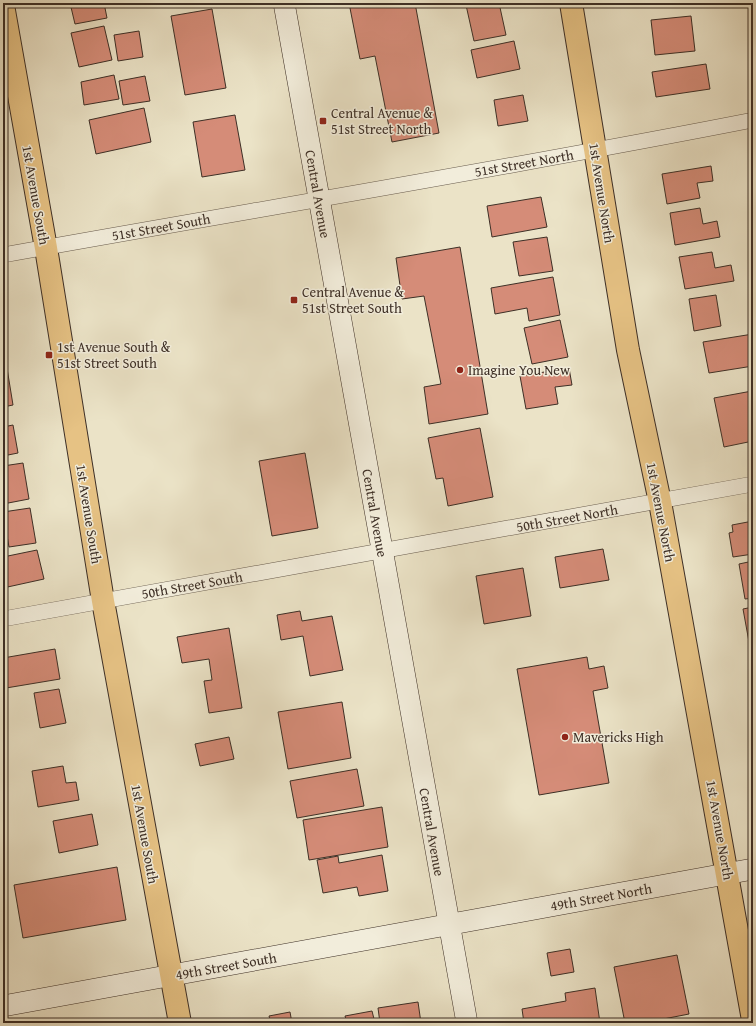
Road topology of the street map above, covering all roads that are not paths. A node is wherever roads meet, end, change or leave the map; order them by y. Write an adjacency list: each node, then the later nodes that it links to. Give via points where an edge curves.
1 (284, 3): 6 (main road, Central Avenue)
2 (570, 3): 5 (main road, 1st Avenue North)
3 (3, 5): 7 (main road, 1st Avenue South)
4 (753, 120): 5 (street, 51st Street North)
5 (595, 151): 6 (street, 51st Street North); 10 (main road, 1st Avenue North, via 628,350)
6 (318, 198): 7 (street, 51st Street South); 11 (main road, Central Avenue)
7 (46, 248): 8 (street, 51st Street South); 12 (main road, 1st Avenue South)
8 (3, 255)
9 (753, 484): 10 (street, 50th Street North)
10 (660, 502): 11 (street, 50th Street North); 15 (main road, 1st Avenue North)
11 (382, 551): 12 (street, 50th Street South); 16 (main road, Central Avenue)
12 (103, 601): 13 (street, 50th Street South); 17 (main road, 1st Avenue South)
13 (3, 619)
14 (753, 869): 15 (main road, 49th Street North)
15 (727, 873): 16 (main road, 49th Street North); 19 (main road, 1st Avenue North)
16 (449, 925): 17 (main road, 49th Street South); 21 (main road, Central Avenue)
17 (171, 975): 18 (main road, 49th Street South); 20 (main road, 1st Avenue South)
18 (3, 1006)
19 (753, 1020)
20 (180, 1023)
21 (467, 1023)

